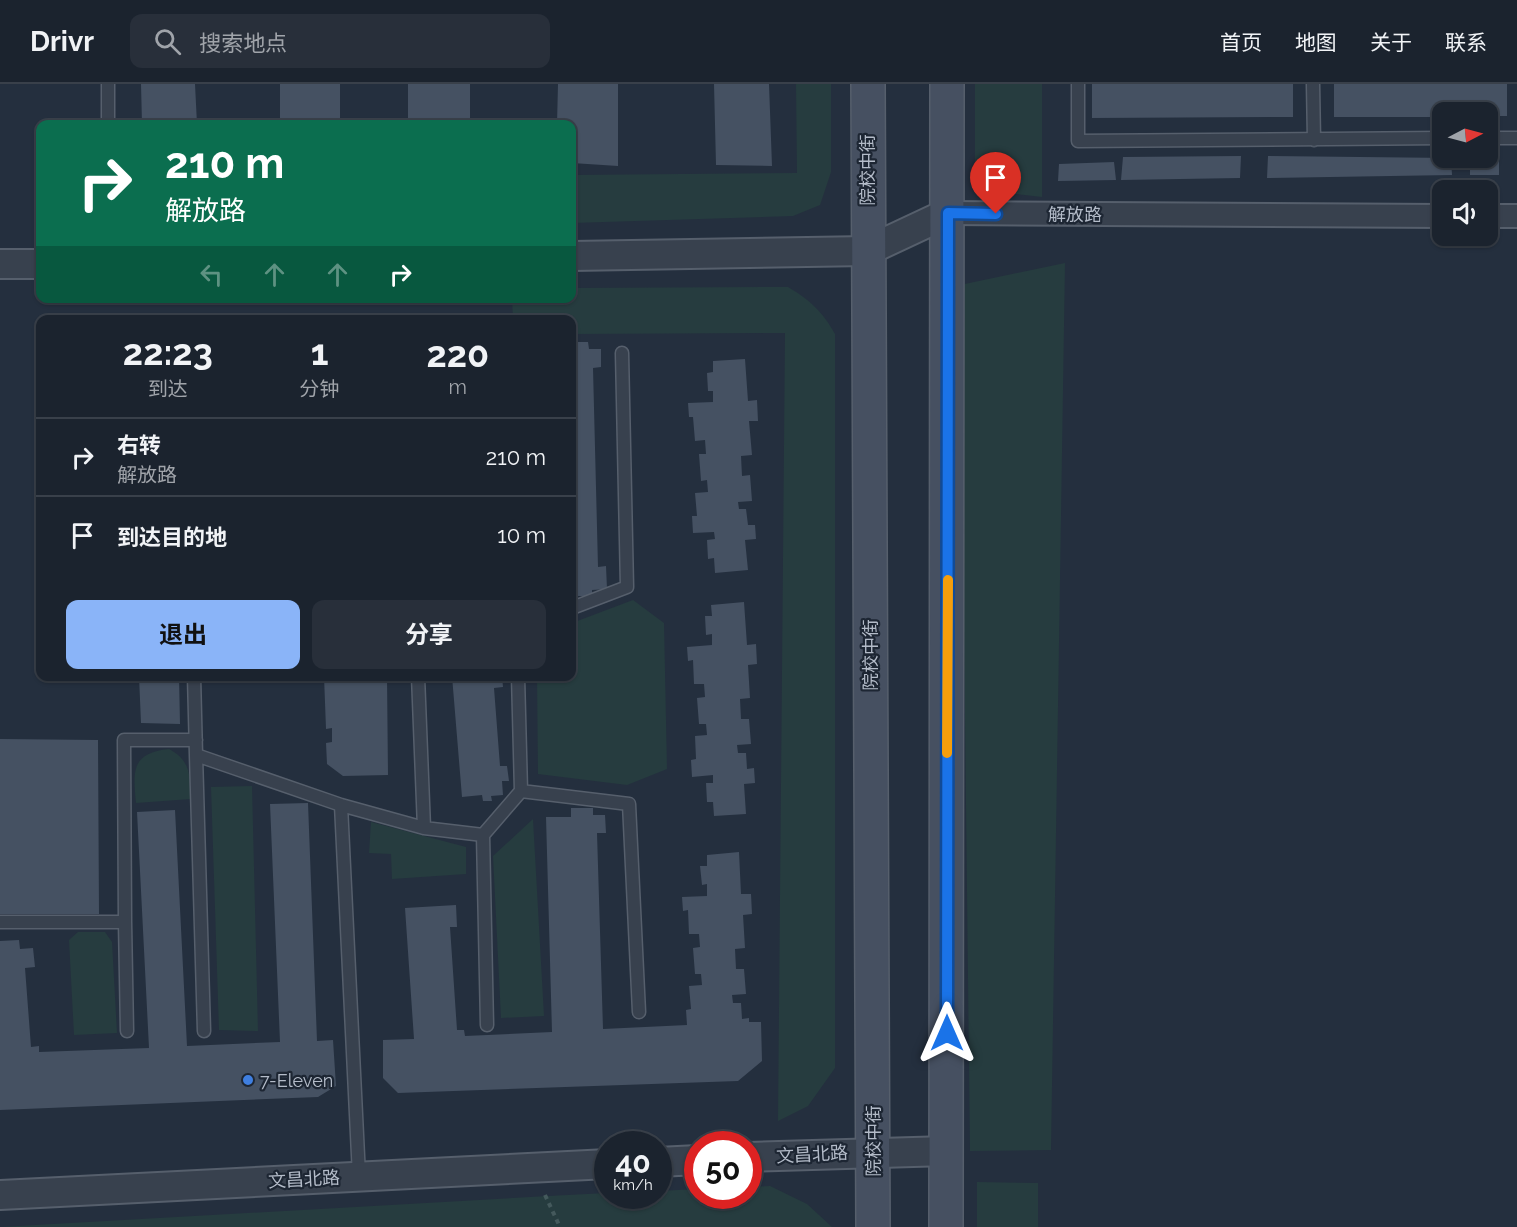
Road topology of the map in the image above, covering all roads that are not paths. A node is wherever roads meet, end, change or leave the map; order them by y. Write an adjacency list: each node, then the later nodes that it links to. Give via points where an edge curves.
1 (108, 84): 6 (lane)
2 (868, 84): 15 (main road, 院校中街)
3 (947, 84): 11 (main road)
4 (1078, 84): 10 (lane, via 1078,141)
5 (1313, 84): 10 (lane)
6 (108, 120)
7 (1432, 138): 10 (lane)
8 (1498, 138): 9 (lane)
9 (1517, 138)
10 (1314, 140)
11 (948, 213): 12 (street, 解放路); 15 (street, 解放路); 36 (main road)
12 (1432, 216)
13 (1498, 216): 14 (street)
14 (1517, 216)
15 (867, 251): 16 (street, 解放路); 37 (main road, 院校中街)
16 (576, 256)
17 (0, 264): 18 (street)
18 (36, 264)
19 (622, 353): 20 (lane, via 627,587)
20 (576, 606)
21 (194, 681): 24 (lane)
22 (418, 681): 28 (lane)
23 (518, 681): 26 (lane)
24 (196, 740): 25 (lane); 31 (lane, via 124,740)
25 (196, 755): 27 (lane); 35 (lane)
26 (521, 791): 29 (lane); 32 (lane, via 629,804)
27 (341, 805): 28 (lane); 40 (lane)
28 (424, 828): 29 (lane)
29 (483, 835): 33 (lane)
30 (0, 922): 31 (lane)
31 (125, 922): 34 (lane)
32 (639, 1012)
33 (487, 1025)
34 (127, 1031)
35 (204, 1031)
36 (947, 1150): 37 (street, 文昌北路); 43 (main road)
37 (873, 1151): 38 (street, 文昌北路); 42 (main road, 院校中街)
38 (762, 1156)
39 (594, 1165): 40 (street, 文昌北路)
40 (359, 1176): 41 (street, 文昌北路)
41 (0, 1195)
42 (873, 1227)
43 (946, 1227)

